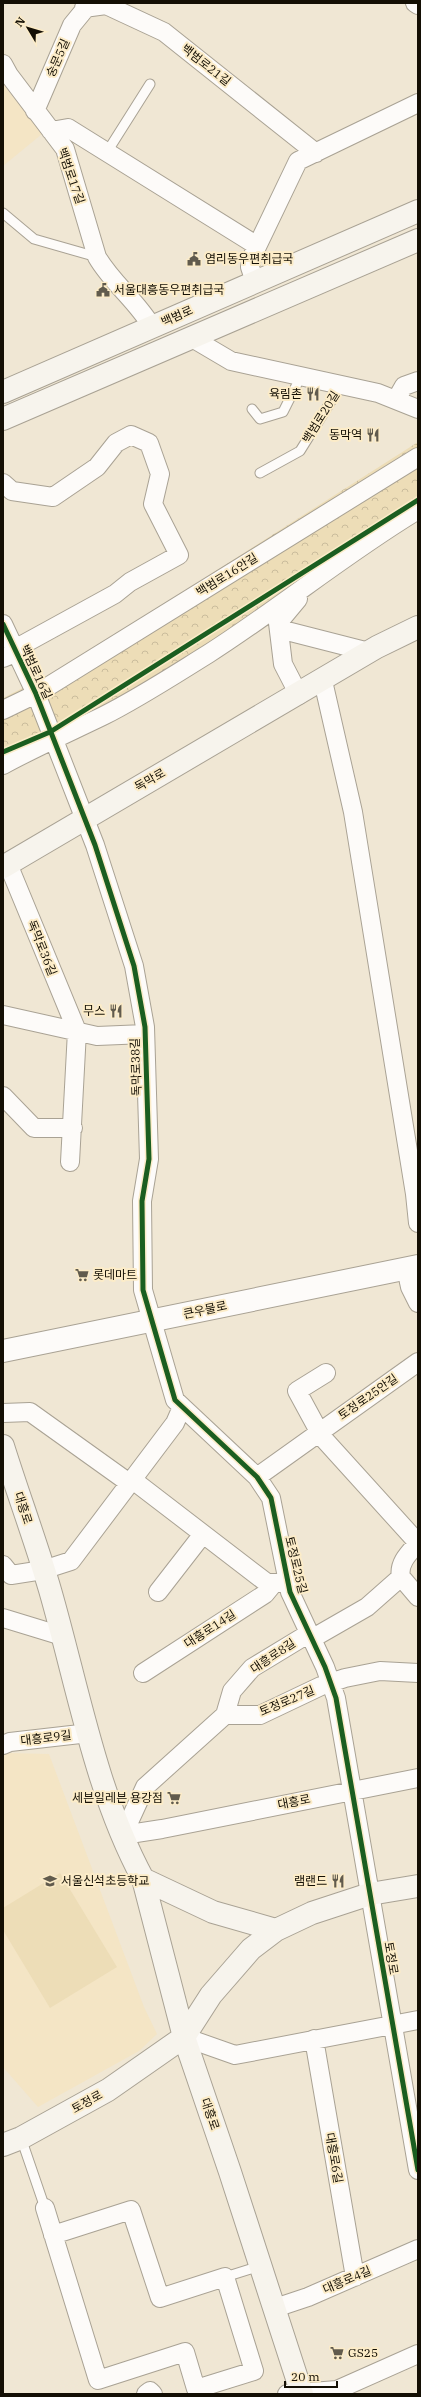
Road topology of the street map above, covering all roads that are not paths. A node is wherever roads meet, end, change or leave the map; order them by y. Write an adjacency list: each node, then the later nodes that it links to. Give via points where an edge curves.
1 (415, 3): 3 (street)
2 (83, 5): 7 (street, 숭문5길); 10 (street, 백범로21길, via 106,5 164,32)
3 (418, 5)
4 (3, 64): 7 (street, 백범로17길)
5 (150, 84): 9 (lane)
6 (418, 103): 10 (street)
7 (35, 111): 8 (street, 백범로17길)
8 (51, 131): 9 (street, via 68,128); 15 (street, 백범로17길, via 65,149)
9 (107, 152): 14 (street)
10 (316, 152): 14 (street, via 298,161)
11 (418, 211): 16 (main road, 백범로)
12 (3, 213): 15 (lane, via 34,239)
13 (418, 240): 18 (main road)
14 (256, 244): 16 (street, via 250,266)
15 (97, 257): 17 (street, 백범로17길, via 106,272 146,316)
16 (255, 282): 17 (main road, 백범로)
17 (152, 327): 22 (main road, 백범로)
18 (192, 338): 19 (street, 백범로20길, via 231,361); 26 (main road)
19 (301, 376): 21 (street, 백범로20길); 25 (lane, via 283,412 260,419)
20 (418, 381): 23 (street, via 404,386)
21 (340, 385): 23 (street, 백범로20길); 28 (lane, 백범로20길, via 300,451)
22 (3, 392)
23 (396, 400): 24 (street, 백범로20길)
24 (418, 408)
25 (252, 409)
26 (3, 419)
27 (418, 457): 38 (street, 백범로16안길)
28 (260, 473)
29 (3, 483): 36 (street, 백범로16길, via 12,491 53,497 97,467 116,443 131,436 149,443 160,474 153,504 179,555 130,582 115,594 22,645)
30 (418, 510): 31 (street, via 372,537)
31 (310, 584): 34 (street, via 278,623); 41 (street, via 208,654 104,715)
32 (3, 624): 36 (street, 백범로16길)
33 (418, 627): 35 (main road, 독막로)
34 (279, 629): 35 (street); 39 (street, via 284,664)
35 (370, 652): 37 (main road, 독막로)
36 (9, 656): 38 (street, 백범로16길)
37 (323, 680): 39 (main road, 독막로); 51 (street, via 353,812 416,1194)
38 (36, 694): 40 (street, 백범로16길); 41 (street, 백범로16길)
39 (299, 695): 43 (main road, 독막로)
40 (3, 710)
41 (52, 738): 42 (street); 43 (street, 백범로16길)
42 (3, 766)
43 (84, 819): 44 (main road, 독막로); 47 (street, 독막로38길, via 95,845 134,966)
44 (5, 865): 46 (street, 독막로36길)
45 (4, 1013): 46 (street)
46 (77, 1031): 47 (street, via 97,1036); 49 (street, 독막로36길)
47 (145, 1034): 54 (street, 독막로38길, via 149,1159 142,1201 143,1290)
48 (3, 1096): 49 (street, via 34,1128)
49 (72, 1128): 50 (street, 독막로36길)
50 (70, 1162)
51 (418, 1223)
52 (412, 1267): 53 (street, 큰우물로, via 410,1286); 54 (street, 큰우물로)
53 (418, 1303)
54 (154, 1320): 55 (street, 큰우물로); 58 (street, 토정로25길, via 175,1400)
55 (3, 1351)
56 (418, 1362): 60 (street, 토정로25안길)
57 (326, 1373): 60 (street, via 297,1391)
58 (182, 1407): 62 (street, 토정로25길); 63 (street, via 175,1423)
59 (3, 1413): 63 (street, via 30,1412)
60 (318, 1433): 62 (street, 토정로25안길); 65 (street)
61 (3, 1446): 67 (main road, 대흥로)
62 (257, 1477): 69 (street, 토정로25길, via 271,1498)
63 (131, 1482): 64 (street, via 138,1484); 67 (street, via 71,1562)
64 (203, 1534): 69 (street, via 267,1583); 70 (street)
65 (418, 1543): 68 (street, via 408,1553 399,1570)
66 (3, 1565): 67 (street, via 11,1574)
67 (43, 1570): 73 (main road, 대흥로)
68 (400, 1578): 71 (street); 74 (street, 대흥로8길, via 367,1607 320,1634)
69 (281, 1583): 74 (street, 토정로25길); 75 (street, 대흥로14길)
70 (158, 1592)
71 (418, 1597)
72 (3, 1618): 73 (street)
73 (62, 1636): 79 (main road, 대흥로)
74 (311, 1636): 77 (street, 토정로25길); 78 (street, 대흥로8길, via 303,1637 252,1668 232,1691)
75 (143, 1673)
76 (418, 1673): 77 (street, 토정로27길, via 380,1671)
77 (331, 1683): 78 (street, 토정로27길, via 260,1715); 82 (street, 토정로25길, via 336,1698)
78 (225, 1715): 83 (street, via 145,1787)
79 (89, 1733): 80 (street, 대흥로9길, via 10,1742); 83 (main road, 대흥로, via 106,1792)
80 (3, 1745)
81 (418, 1778): 82 (street, 대흥로)
82 (351, 1791): 83 (street, 대흥로); 86 (street, 토정로25길)
83 (123, 1835): 84 (main road, 대흥로, via 130,1856)
84 (143, 1879): 87 (main road, via 213,1912); 90 (main road, 대흥로)
85 (418, 1886): 86 (main road, 토정로)
86 (370, 1894): 87 (main road, 토정로, via 312,1913); 89 (street, 토정로)
87 (276, 1930): 90 (main road, 토정로, via 251,1949 211,1995)
88 (418, 2020): 89 (street)
89 (392, 2025): 91 (street); 93 (street)
90 (184, 2037): 91 (street, via 235,2055); 92 (main road, 토정로, via 108,2090); 97 (main road, 대흥로)
91 (314, 2040): 99 (street, 대흥로6길)
92 (12, 2141): 94 (lane)
93 (418, 2170)
94 (45, 2208): 95 (street)
95 (53, 2235): 98 (street, via 131,2210 160,2298); 98 (street, via 98,2380 185,2352 196,2389 254,2371)
96 (418, 2249): 99 (street, 대흥로4길)
97 (260, 2266): 98 (lane); 100 (main road, 대흥로)
98 (224, 2277)
99 (355, 2277): 100 (street, 대흥로4길)
100 (275, 2308): 102 (main road, 대흥로)
101 (418, 2354): 102 (street, via 337,2390)
102 (297, 2393)
103 (146, 2394): 104 (street, via 150,2391)
104 (153, 2394)

